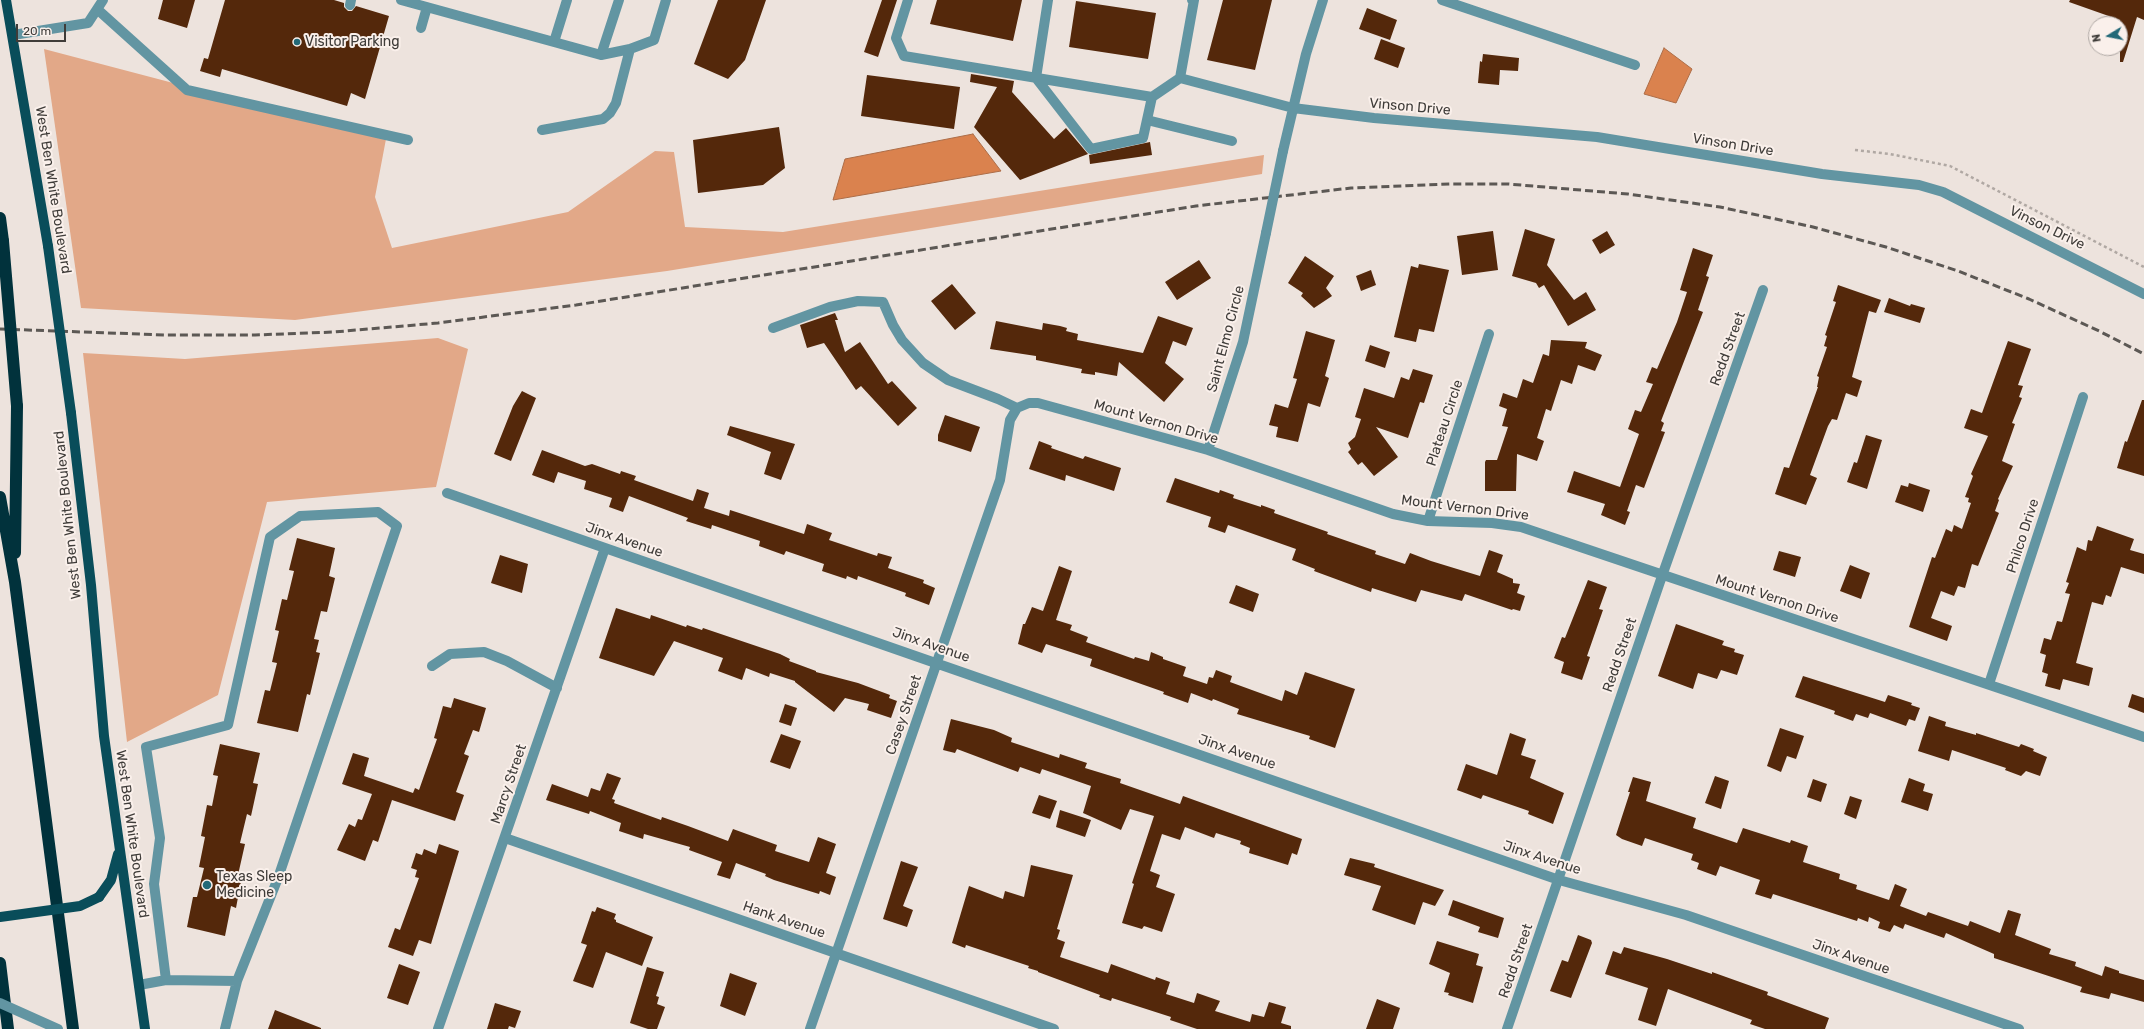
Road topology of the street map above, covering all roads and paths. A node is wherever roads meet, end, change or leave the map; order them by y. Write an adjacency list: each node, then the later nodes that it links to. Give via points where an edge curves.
1 (6, 0): 15 (main road, West Ben White Boulevard)
2 (103, 0): 13 (street)
3 (401, 0): 12 (street)
4 (568, 0): 16 (street)
5 (619, 0): 18 (street)
6 (666, 0): 17 (street, via 654,40)
7 (908, 0): 20 (street, via 896,38 904,56)
8 (1048, 0): 20 (street)
9 (1192, 0): 21 (street)
10 (1323, 0): 23 (street, Saint Elmo Circle)
11 (1442, 0): 19 (street)
12 (427, 7): 14 (street); 16 (street)
13 (97, 9): 15 (street, via 88,23); 26 (street, via 187,90)
14 (421, 28)
15 (13, 36): 50 (main road, West Ben White Boulevard, bridge, via 48,246 71,413 91,585 104,736)
16 (554, 42): 18 (street)
17 (630, 49): 18 (street); 25 (street, via 616,103 610,113 603,119)
18 (601, 55)
19 (1635, 65)
20 (1036, 78): 22 (street); 24 (street, via 1091,149 1142,138)
21 (1180, 78): 22 (street); 23 (street, Vinson Drive)
22 (1152, 97): 24 (street)
23 (1293, 108): 32 (street, Vinson Drive, via 1374,118 1597,137 1822,174 1919,184 1944,192); 37 (street, Saint Elmo Circle, bridge, via 1243,342)
24 (1147, 120): 27 (street)
25 (542, 130)
26 (408, 140)
27 (1232, 141)
28 (1855, 150): 30 (path, via 1950,166)
29 (0, 218): 43 (highway, bridge, via 17,406)
30 (2144, 266)
31 (1763, 290): 42 (street, Redd Street)
32 (2144, 294)
33 (773, 328): 36 (street, via 830,307 858,301 884,302 902,340 923,363 948,380)
34 (1489, 334): 40 (street, Plateau Circle)
35 (2083, 397): 46 (street, Philco Drive)
36 (1017, 408): 37 (street, Mount Vernon Drive, via 1029,403 1038,403); 44 (street, Casey Street, via 1010,420 1000,480)
37 (1208, 450): 40 (street, Mount Vernon Drive, via 1378,509)
38 (447, 493): 41 (street, Jinx Avenue)
39 (0, 497): 43 (highway)
40 (1428, 521): 42 (street, Mount Vernon Drive, via 1492,523 1521,527)
41 (605, 548): 44 (street, Jinx Avenue); 47 (street, Marcy Street)
42 (1662, 576): 46 (street, Mount Vernon Drive); 51 (street, Redd Street)
43 (15, 582): 61 (highway)
44 (937, 662): 51 (street, Jinx Avenue); 53 (street, Casey Street)
45 (432, 666): 47 (street, via 450,654 484,652 507,661)
46 (1989, 684): 48 (street, Mount Vernon Drive)
47 (557, 688): 49 (street, Marcy Street)
48 (2144, 737)
49 (505, 838): 53 (street, Hank Avenue); 64 (street, Marcy Street)
50 (119, 849): 52 (main road, bridge, via 111,880 98,897 80,906); 57 (main road, West Ben White Boulevard)
51 (1559, 880): 67 (street, Redd Street); 68 (street, Jinx Avenue, via 1686,915)
52 (0, 917)
53 (837, 953): 65 (street, Casey Street); 66 (street, Hank Avenue)
54 (0, 964): 59 (highway)
55 (166, 980): 56 (street); 56 (street, via 154,884 160,838 146,747 228,725 270,537 300,516 378,512 397,526 278,878); 57 (street)
56 (237, 981): 63 (street)
57 (139, 985): 62 (main road, West Ben White Boulevard)
58 (0, 1003): 60 (street, bridge)
59 (8, 1029)
60 (58, 1029)
61 (73, 1029)
62 (145, 1029)
63 (225, 1029)
64 (438, 1029)
65 (810, 1029)
66 (1054, 1029)
67 (1507, 1029)
68 (2019, 1029)

